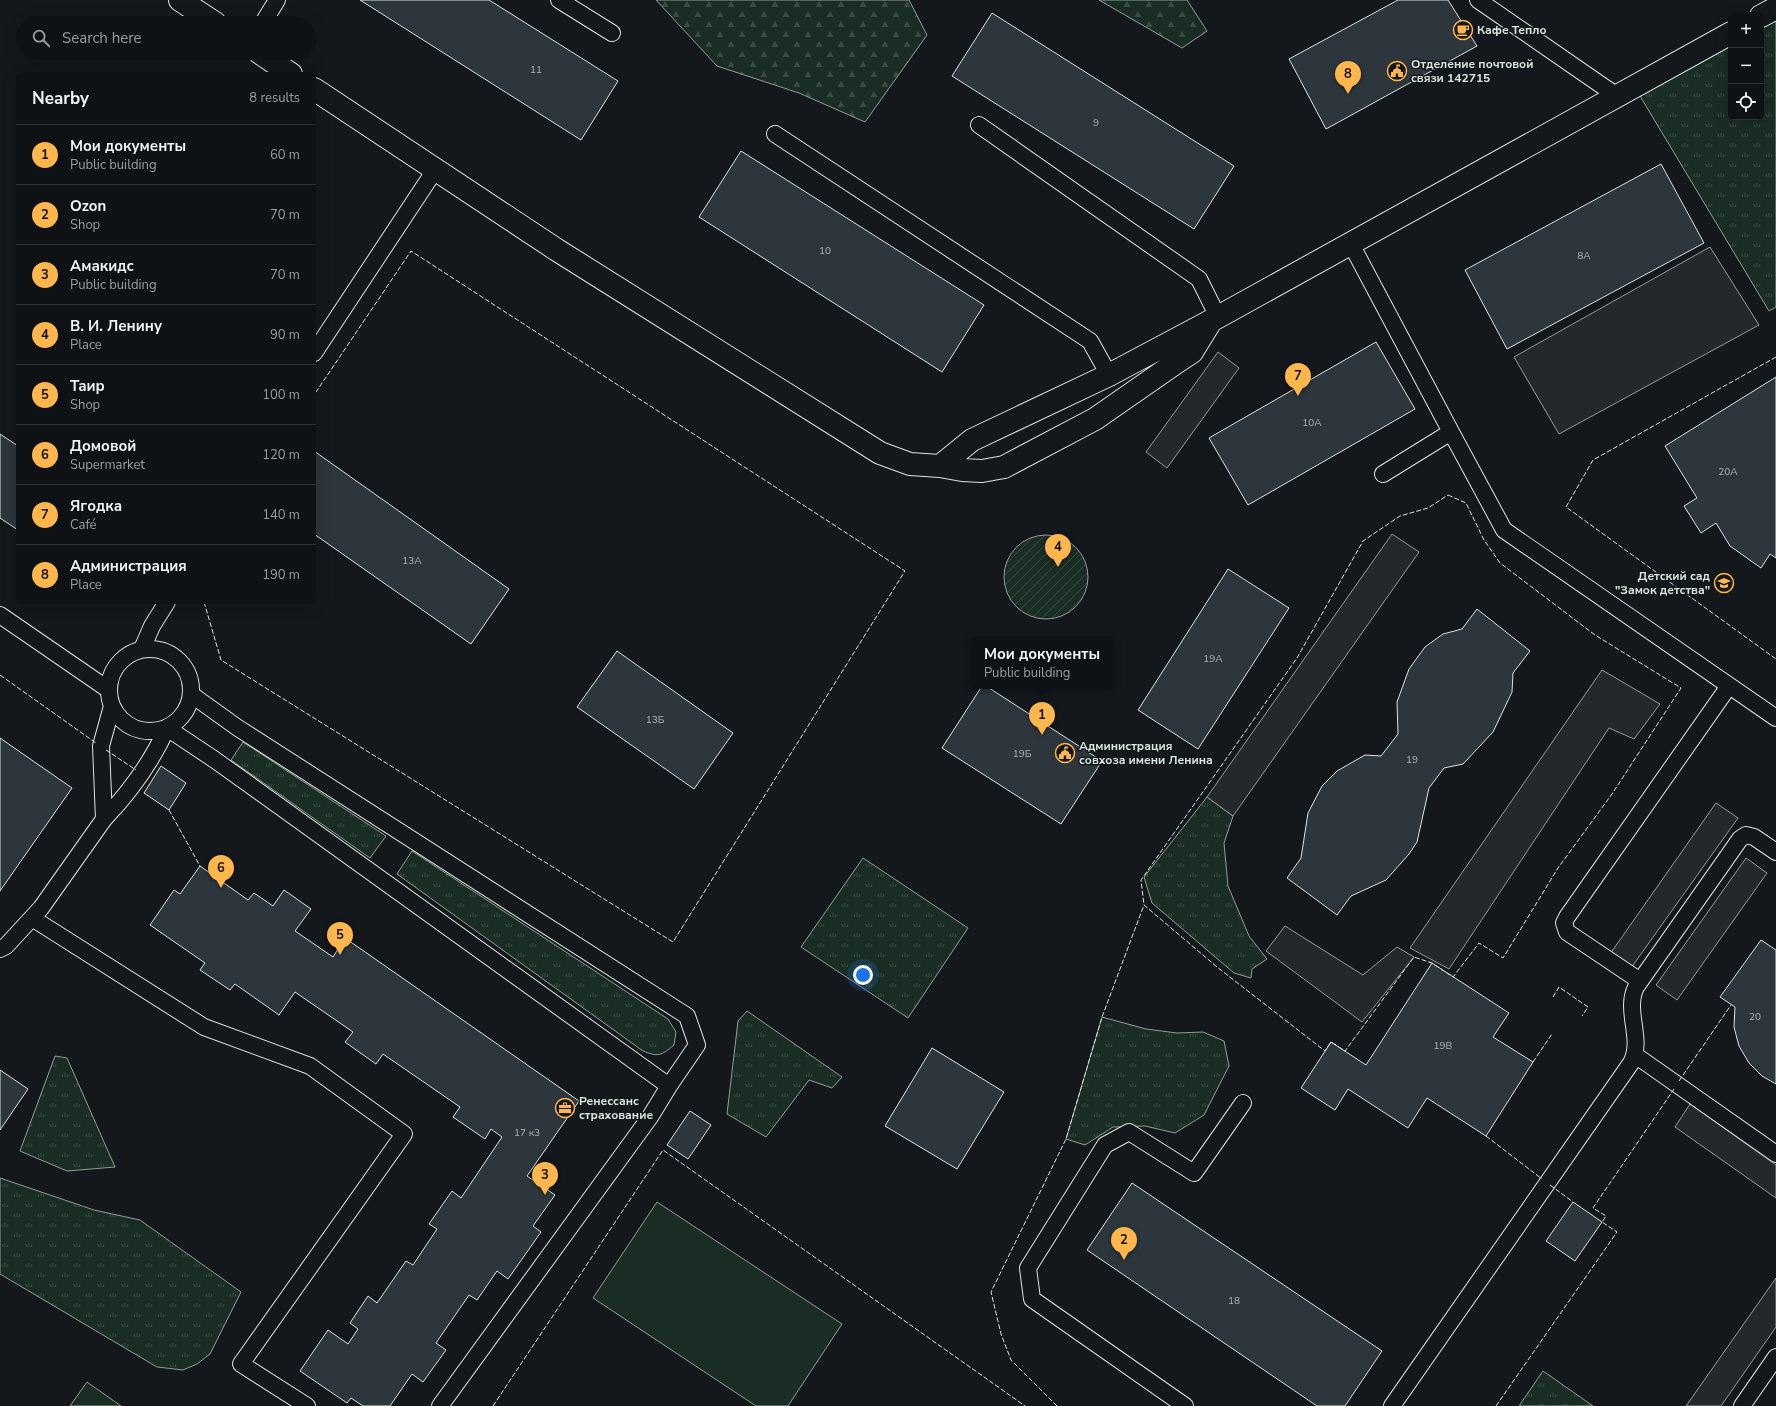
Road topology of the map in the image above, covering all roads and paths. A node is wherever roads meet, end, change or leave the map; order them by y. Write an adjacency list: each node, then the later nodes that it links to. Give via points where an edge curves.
1 (180, 0): 7 (street)
2 (277, 0): 8 (lane)
3 (559, 0): 9 (lane)
4 (1478, 0): 14 (lane)
5 (1776, 8): 6 (street)
6 (1764, 14)
7 (204, 16)
8 (267, 16)
9 (612, 33)
10 (1728, 35): 14 (street)
11 (270, 60): 12 (street)
12 (288, 72)
13 (316, 90): 17 (street)
14 (1617, 96): 18 (street)
15 (979, 125): 19 (lane, via 1199,279)
16 (775, 134): 23 (lane, via 1090,341)
17 (435, 170): 21 (lane); 26 (street, via 880,453 910,464)
18 (1351, 244): 19 (street); 25 (lane)
19 (1214, 319): 20 (street); 22 (street, via 1192,352)
20 (1169, 342): 22 (street, via 1182,348); 23 (street)
21 (316, 350)
22 (1177, 362): 27 (street, via 1095,419)
23 (1109, 375): 24 (street)
24 (994, 429): 26 (street, via 972,440); 27 (street, via 984,448 986,456)
25 (1451, 432): 28 (lane); 32 (lane, via 1504,530)
26 (940, 466): 27 (street, via 982,471)
27 (1004, 467)
28 (1383, 474)
29 (166, 604): 31 (lane)
30 (0, 615): 33 (lane)
31 (142, 649): 33 (lane, via 122,659 110,678); 34 (lane, via 155,648 178,658 192,681)
32 (1729, 686): 36 (lane); 42 (lane, via 1564,923 1567,932)
33 (109, 690): 35 (lane)
34 (192, 695): 37 (lane, via 188,708 179,720); 44 (lane, via 238,728 687,1016 697,1045)
35 (112, 706): 37 (lane, via 119,717 141,730); 38 (lane, via 101,746)
36 (1776, 718)
37 (167, 728): 38 (lane, via 158,748 120,803); 44 (lane)
38 (104, 819): 40 (lane)
39 (1776, 852): 42 (lane, via 1754,837 1746,835 1740,839)
40 (32, 918): 41 (lane, via 6,946); 48 (lane, via 204,1027 310,1066 404,1134 241,1364)
41 (0, 949)
42 (1640, 981): 43 (lane, via 1633,993 1632,1001)
43 (1636, 1055): 46 (lane); 51 (lane)
44 (669, 1086): 49 (lane, via 650,1117)
45 (1243, 1103): 50 (lane, via 1194,1173 1129,1132 1105,1145 1028,1268 1032,1299)
46 (1776, 1154)
47 (1776, 1357): 52 (lane)
48 (307, 1406)
49 (440, 1406)
50 (1185, 1406)
51 (1392, 1406)
52 (1742, 1406)

